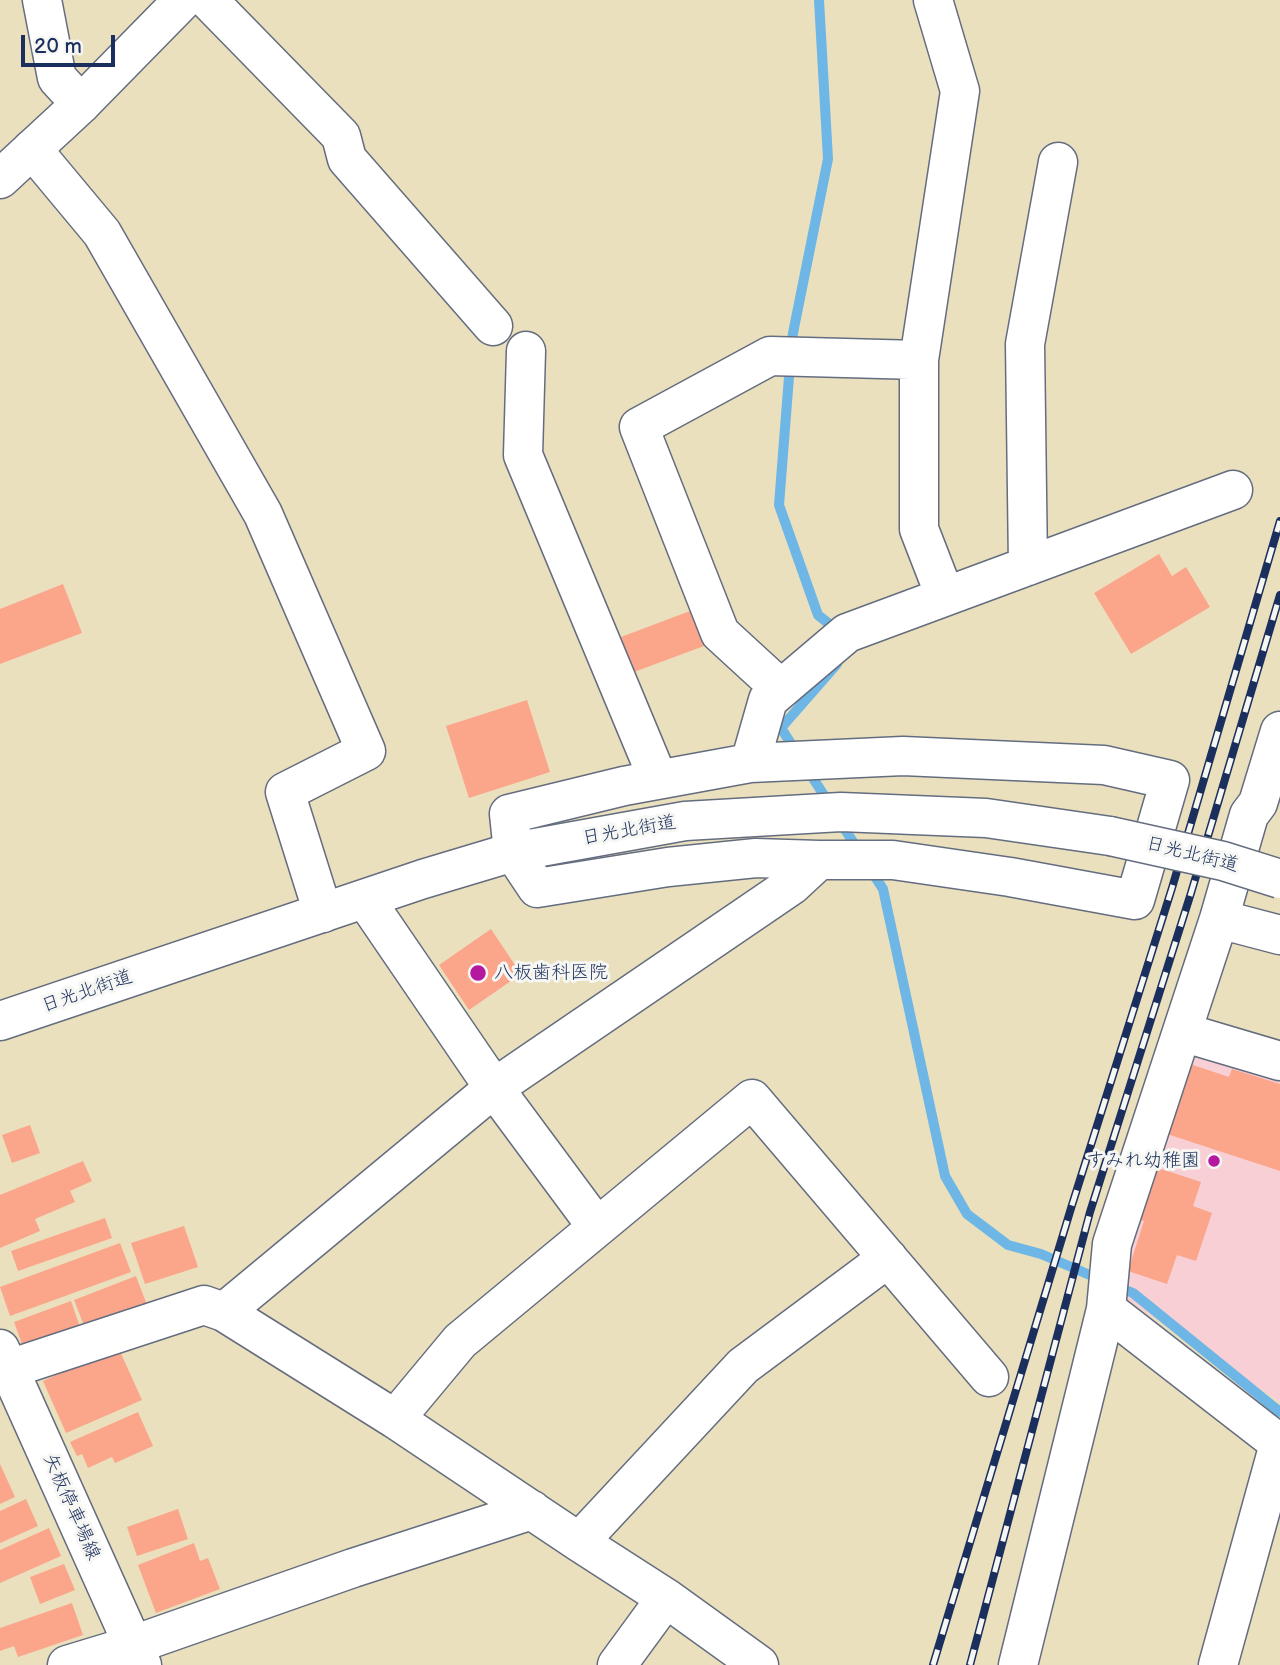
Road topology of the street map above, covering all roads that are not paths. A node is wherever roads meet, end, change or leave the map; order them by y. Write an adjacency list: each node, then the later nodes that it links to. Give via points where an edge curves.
1 (42, 0): 5 (main road, via 57,78)
2 (183, 0): 5 (main road)
3 (208, 0): 9 (main road, via 341,136 347,159)
4 (933, 0): 11 (main road, via 960,91)
5 (81, 104): 6 (main road)
6 (32, 149): 8 (main road); 24 (main road, via 102,233 263,514 366,751 285,792)
7 (1058, 162): 13 (main road, via 1025,344)
8 (0, 179)
9 (493, 326)
10 (526, 351): 18 (main road, via 523,454)
11 (919, 360): 14 (main road, via 919,529); 15 (main road, via 770,356 639,428 720,633)
12 (1233, 491): 13 (main road)
13 (1028, 566): 14 (main road)
14 (945, 596): 15 (main road, via 847,633)
15 (781, 689): 17 (main road, via 768,700)
16 (1280, 731): 19 (main road)
17 (750, 763): 18 (main road); 21 (main road, via 917,757 1104,765 1170,780 1135,900 893,860)
18 (657, 779): 20 (main road, via 509,814)
19 (1269, 808): 25 (main road, via 1250,815)
20 (513, 852): 21 (main road, via 537,888 756,858); 22 (main road, 日光北街道, bridge, via 685,821 841,812 986,818 1111,836); 23 (main road, 日光北街道)
21 (819, 860): 30 (main road, via 792,885)
22 (1280, 879)
23 (365, 899): 24 (main road, 日光北街道); 30 (main road)
24 (323, 913): 27 (main road, 日光北街道)
25 (1219, 919): 26 (main road); 28 (main road)
26 (1280, 936)
27 (0, 1021)
28 (1182, 1032): 29 (main road); 33 (main road, via 1112,1244)
29 (1280, 1060)
30 (494, 1088): 31 (main road); 34 (main road)
31 (597, 1227): 32 (main road, via 752,1099); 37 (main road, via 460,1341)
32 (888, 1258): 36 (main road); 40 (main road, via 743,1366)
33 (1106, 1309): 38 (main road); 46 (main road)
34 (224, 1311): 35 (main road, via 204,1305); 37 (main road)
35 (5, 1359): 42 (main road, 矢板停車場線)
36 (989, 1377)
37 (395, 1419): 39 (main road)
38 (1280, 1444): 47 (main road)
39 (531, 1510): 40 (main road); 42 (main road, via 353,1568)
40 (579, 1542): 41 (main road)
41 (666, 1598): 44 (main road); 45 (main road)
42 (138, 1655): 43 (main road)
43 (67, 1665)
44 (617, 1665)
45 (759, 1665)
46 (1017, 1665)
47 (1219, 1665)

